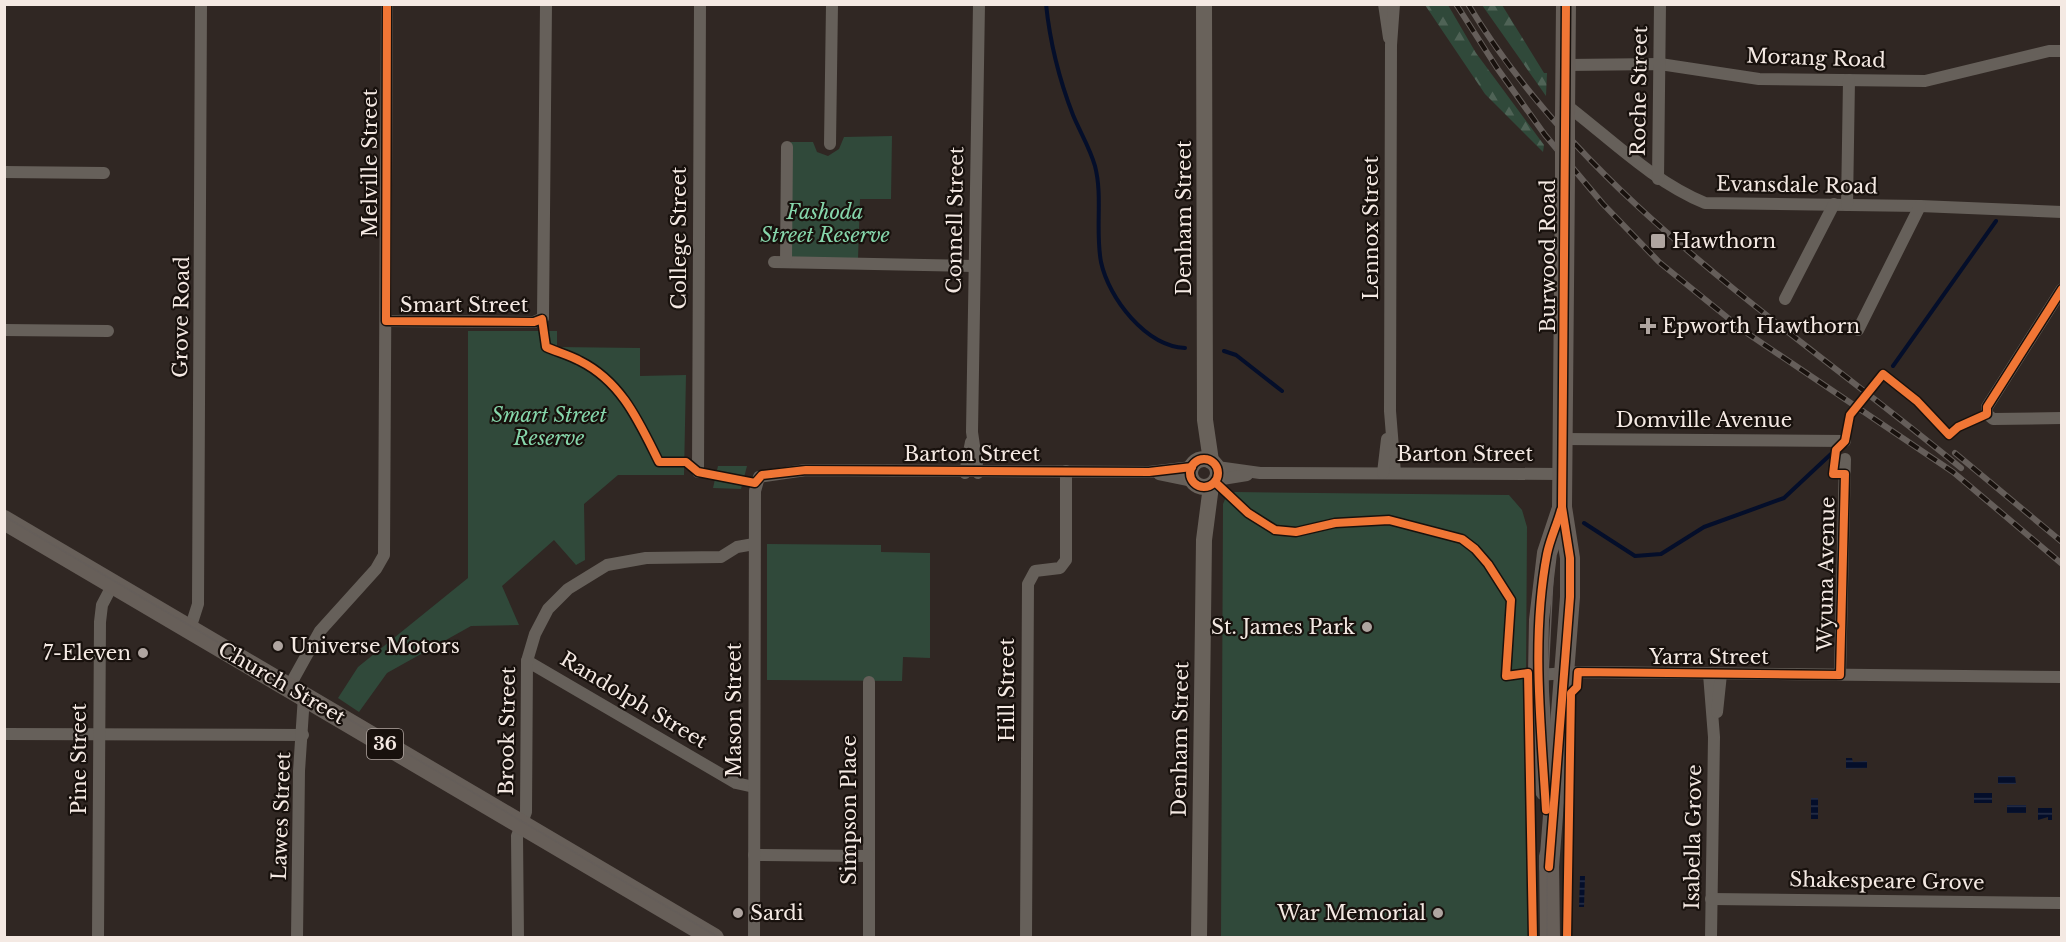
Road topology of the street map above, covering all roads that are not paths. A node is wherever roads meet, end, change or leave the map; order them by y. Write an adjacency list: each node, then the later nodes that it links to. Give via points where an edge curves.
1 (201, 4): 51 (street, Grove Road, via 198,604)
2 (387, 4): 30 (street, Melville Street)
3 (546, 4): 30 (street, Smart Street, via 543,318 534,322)
4 (700, 4): 40 (street, College Street)
5 (831, 4): 18 (street)
6 (1384, 4): 12 (street, Lennox Street)
7 (1394, 4): 12 (street, Lennox Street)
8 (1566, 4): 15 (main road, Burwood Road)
9 (1660, 4): 14 (street, Roche Street)
10 (979, 6): 27 (street, Connell Street)
11 (1206, 8): 43 (street, Denham Street)
12 (1391, 45): 44 (street, Lennox Street)
13 (2061, 51): 16 (street, Morang Road, via 1925,81)
14 (1660, 64): 15 (street, Morang Road); 16 (street, Morang Road, via 1759,79); 22 (street, Roche Street)
15 (1566, 65): 17 (main road, Burwood Road)
16 (1849, 80): 24 (street)
17 (1565, 110): 22 (street, Evansdale Road); 36 (main road, Burwood Road, bridge)
18 (830, 144)
19 (787, 147): 27 (street, via 780,262)
20 (4, 172): 21 (street)
21 (104, 172)
22 (1658, 179): 23 (street, Evansdale Road, via 1705,203)
23 (1833, 204): 24 (street, Evansdale Road); 29 (street)
24 (1847, 205): 25 (street, Evansdale Road)
25 (1920, 206): 26 (street, Evansdale Road); 32 (street)
26 (2061, 212)
27 (974, 266): 35 (street, Connell Street)
28 (2061, 289): 34 (street, via 1987,407 1987,414 1993,419)
29 (1785, 300)
30 (386, 321): 59 (street, Melville Street, via 384,555 320,631)
31 (4, 330): 33 (street)
32 (1858, 330)
33 (108, 331)
34 (2061, 418)
35 (972, 432): 41 (street, Connell Street); 42 (street, Connell Street)
36 (1563, 439): 37 (street, Domville Avenue); 45 (main road, Burwood Road)
37 (1845, 441)
38 (1845, 459): 56 (street, Wyuna Avenue)
39 (1066, 471): 42 (street, Barton Street); 43 (street, Barton Street); 76 (street, Hill Street, via 1066,560 1060,568 1035,571 1028,584)
40 (698, 472)
41 (965, 473): 42 (street, Barton Street); 46 (street, Barton Street, via 799,470 762,476)
42 (978, 473)
43 (1204, 473): 44 (street, Barton Street); 77 (street, Denham Street)
44 (1389, 473): 45 (street, Barton Street)
45 (1563, 474): 47 (main road, Burwood Road)
46 (755, 483): 49 (street, Mason Street)
47 (1562, 507): 53 (main road, Burwood Road, via 1570,558); 55 (main road, Burwood Road, via 1547,553 1539,620)
48 (4, 520): 50 (main road, Church Street / 36)
49 (754, 544): 52 (street, Brook Street, via 737,547 722,557 631,560 593,572 548,609); 63 (street, Mason Street)
50 (113, 584): 51 (main road, Church Street / 36); 61 (street, Pine Street, via 100,611)
51 (190, 629): 59 (main road, Church Street / 36)
52 (527, 661): 63 (street, Randolph Street, via 736,783); 64 (street, Brook Street, via 526,812)
53 (1564, 673): 54 (street, Yarra Street); 55 (street, Yarra Street); 67 (main road, Burwood Road)
54 (1715, 674): 56 (street, Yarra Street); 68 (street, Isabella Grove)
55 (1538, 675): 67 (main road, Burwood Road)
56 (1840, 675): 57 (street, Yarra Street)
57 (2061, 677)
58 (868, 682): 66 (street, Simpson Place)
59 (296, 692): 62 (street, Lawes Street); 64 (main road, Church Street / 36)
60 (4, 734): 61 (street)
61 (99, 735): 62 (street); 70 (street, Pine Street)
62 (303, 735): 71 (street, Lawes Street)
63 (754, 787): 65 (street, Mason Street)
64 (521, 824): 72 (street, Brook Street, via 517,836); 73 (main road, Church Street / 36)
65 (754, 855): 66 (street); 74 (street, Mason Street)
66 (868, 856): 75 (street, Simpson Place)
67 (1549, 867): 78 (main road, Burwood Road)
68 (1712, 899): 69 (street, Shakespeare Grove); 79 (street, Isabella Grove)
69 (2061, 903)
70 (98, 938)
71 (297, 938)
72 (518, 938)
73 (714, 938)
74 (754, 938)
75 (869, 938)
76 (1026, 938)
77 (1199, 938)
78 (1550, 938)
79 (1711, 938)

